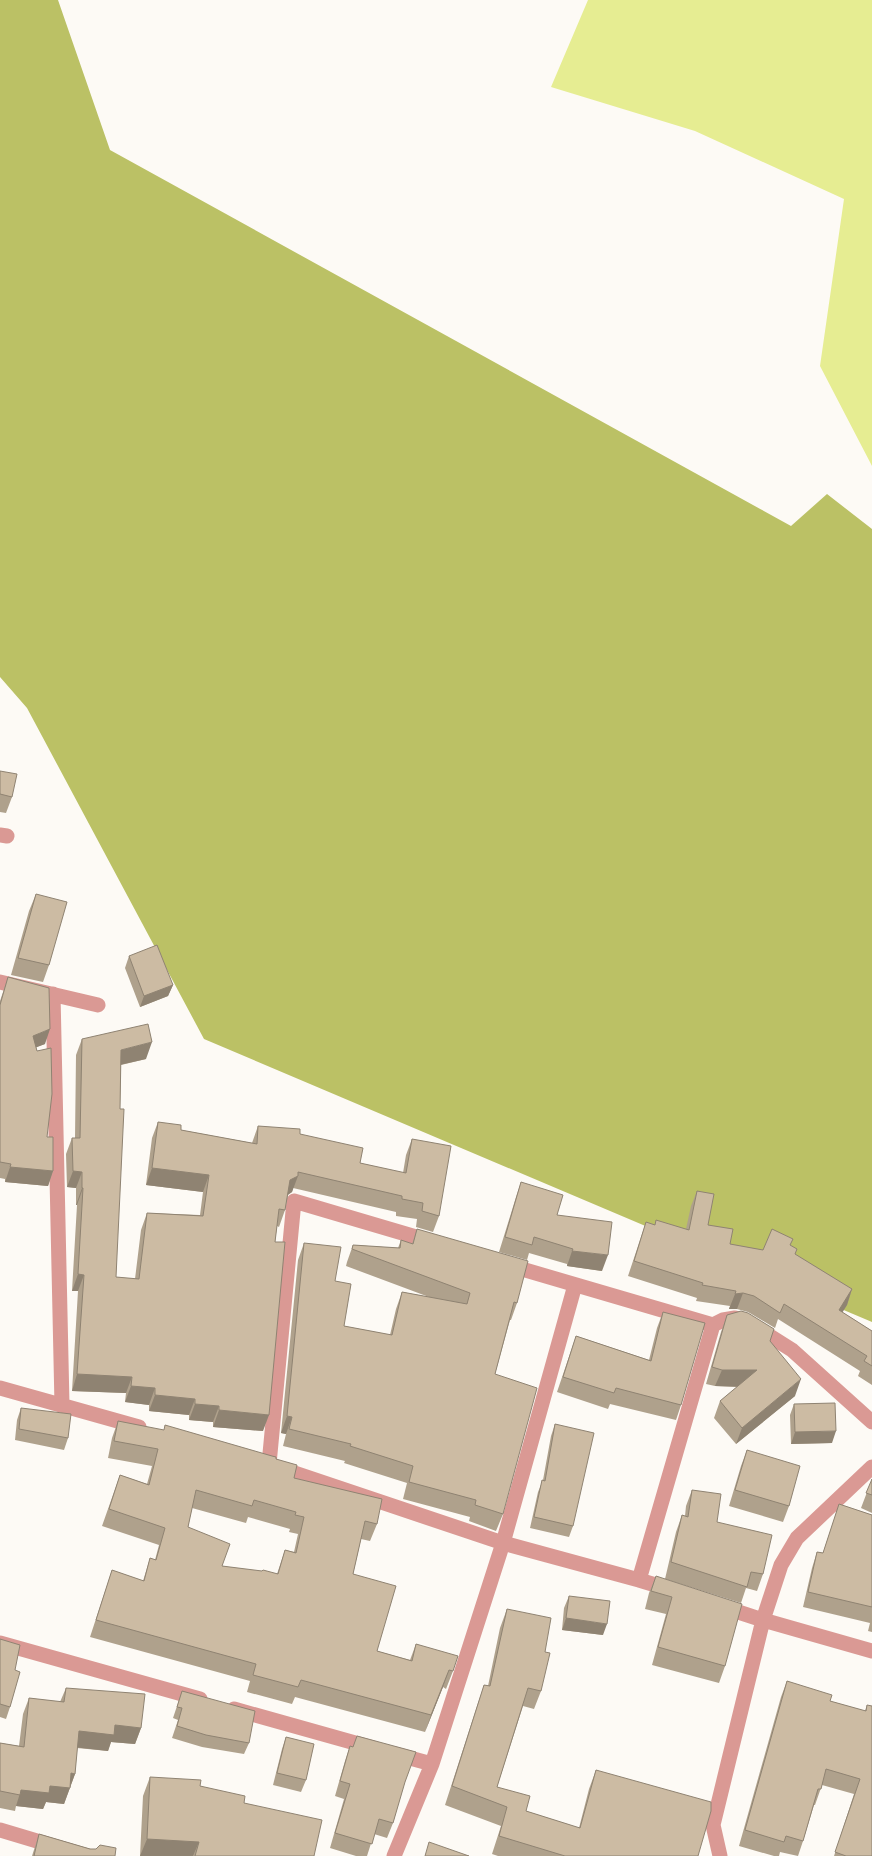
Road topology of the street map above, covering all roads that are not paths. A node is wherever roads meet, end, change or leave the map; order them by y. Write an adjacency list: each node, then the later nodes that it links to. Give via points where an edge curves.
1 (0, 982): 2 (street)
2 (53, 994): 3 (street); 9 (street)
3 (98, 1005)
4 (444, 1246): 13 (street, via 294,1201)
5 (491, 1260): 6 (street)
6 (575, 1285): 7 (street); 17 (street)
7 (713, 1325): 10 (street, via 735,1318 746,1321 792,1350); 18 (street)
8 (0, 1388): 9 (street)
9 (62, 1405): 11 (street)
10 (872, 1422)
11 (157, 1432)
12 (251, 1459): 13 (street)
13 (269, 1464): 17 (street)
14 (872, 1467): 15 (street)
15 (830, 1508): 16 (street); 21 (street, via 797,1538 781,1565)
16 (847, 1514)
17 (503, 1543): 18 (street); 24 (street)
18 (639, 1580): 19 (street)
19 (683, 1594)
20 (710, 1603): 21 (street)
21 (763, 1620): 23 (street); 28 (street, via 713,1825)
22 (0, 1643): 24 (street)
23 (872, 1651)
24 (432, 1764): 27 (street)
25 (0, 1830): 26 (street)
26 (87, 1856)
27 (394, 1856)
28 (720, 1856)

